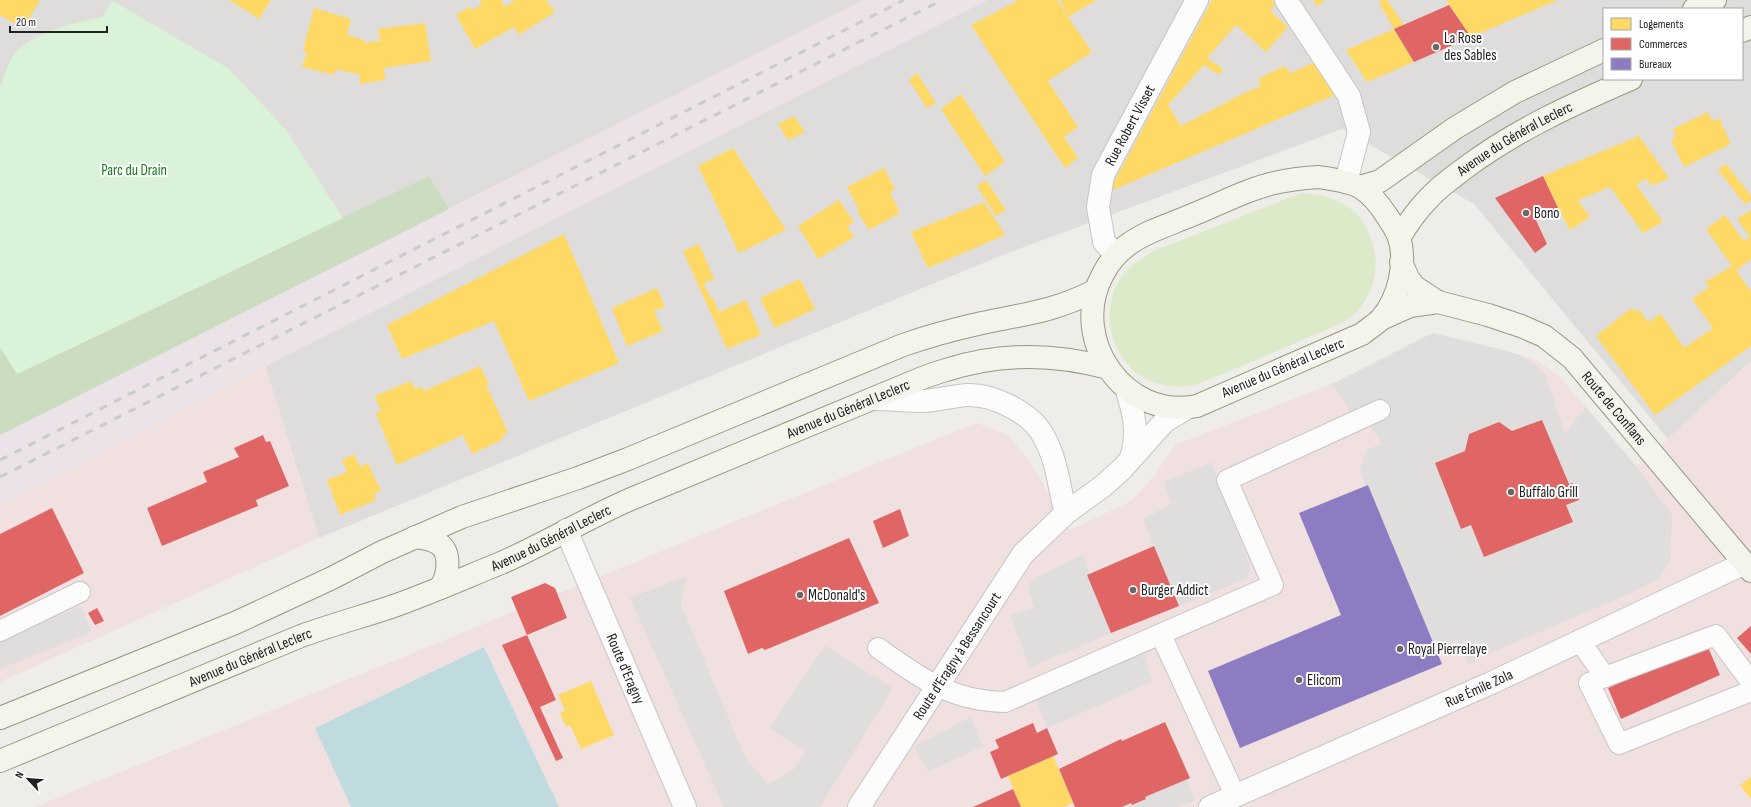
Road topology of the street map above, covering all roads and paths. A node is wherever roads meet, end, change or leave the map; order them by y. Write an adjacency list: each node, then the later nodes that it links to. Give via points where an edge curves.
1 (1197, 0): 9 (street, Rue Robert Visset, via 1103,175 1098,207 1104,242)
2 (1286, 0): 7 (street, via 1349,96 1359,132)
3 (1715, 0): 4 (main road)
4 (1696, 8)
5 (1603, 50): 7 (main road, Avenue du Général Leclerc, via 1515,92 1455,128 1380,180)
6 (1629, 80): 8 (main road, Avenue du Général Leclerc, via 1540,121 1473,162 1431,196 1413,216)
7 (1353, 185): 8 (main road, Avenue du Général Leclerc, via 1373,197); 9 (main road, Avenue du Général Leclerc, via 1318,177 1296,178 1261,187 1140,237)
8 (1399, 238): 10 (main road, Avenue du Général Leclerc)
9 (1116, 255): 11 (main road, Avenue du Général Leclerc, via 1103,273)
10 (1401, 262): 12 (main road, Route de Conflans, via 1415,287); 13 (main road, Avenue du Général Leclerc, via 1401,274 1396,290)
11 (1096, 290): 14 (main road, Avenue du Général Leclerc, via 1092,324 1098,350); 21 (main road, via 1038,313 950,330 903,345 571,481)
12 (1438, 302): 13 (main road, Route de Conflans, via 1410,306); 25 (main road, Route de Conflans, via 1521,326 1544,336 1572,358)
13 (1381, 319): 17 (main road, Avenue du Général Leclerc, via 1362,334 1197,406)
14 (1108, 368): 15 (main road, Avenue du Général Leclerc); 16 (main road, Avenue du Général Leclerc, via 1056,357 1001,358 946,370)
15 (1126, 388): 17 (main road, Avenue du Général Leclerc, via 1144,400 1158,405); 19 (street, via 1136,426 1135,446)
16 (872, 399): 20 (street, via 924,401 967,395 984,396 1014,408 1032,422 1044,436 1053,457); 22 (main road, Avenue du Général Leclerc, via 631,499)
17 (1187, 408): 19 (street, Route d'Eragny à Bessancourt, via 1165,421)
18 (1380, 410): 30 (lane, via 1227,480 1273,585)
19 (1130, 461): 20 (street, Route d'Eragny à Bessancourt, via 1103,486)
20 (1066, 513): 35 (street, Route d'Eragny à Bessancourt, via 1024,554)
21 (455, 520): 23 (main road); 24 (main road, via 443,539)
22 (566, 530): 26 (main road, Avenue du Général Leclerc); 40 (street, Route d'Eragny)
23 (414, 537): 24 (main road, via 438,543); 37 (main road, via 242,620)
24 (445, 554): 26 (main road, via 451,568); 27 (main road, via 446,577)
25 (1748, 567): 31 (street, Rue Émile Zola)
26 (467, 577): 27 (main road, Avenue du Général Leclerc)
27 (440, 588): 38 (main road, Avenue du Général Leclerc, via 333,624)
28 (80, 592): 29 (lane)
29 (0, 631)
30 (1161, 635): 35 (lane, via 1005,702 966,698); 39 (lane)
31 (1580, 640): 33 (lane); 39 (street, Rue Émile Zola, via 1491,683)
32 (878, 648): 35 (lane)
33 (1605, 677): 34 (lane, via 1716,635); 36 (lane, via 1589,683 1618,744)
34 (1751, 682)
35 (937, 687): 41 (street, Route d'Eragny à Bessancourt)
36 (1751, 692)
37 (0, 718)
38 (0, 760)
39 (1235, 795): 42 (street, Rue Émile Zola)
40 (685, 807)
41 (859, 807)
42 (1210, 807)

